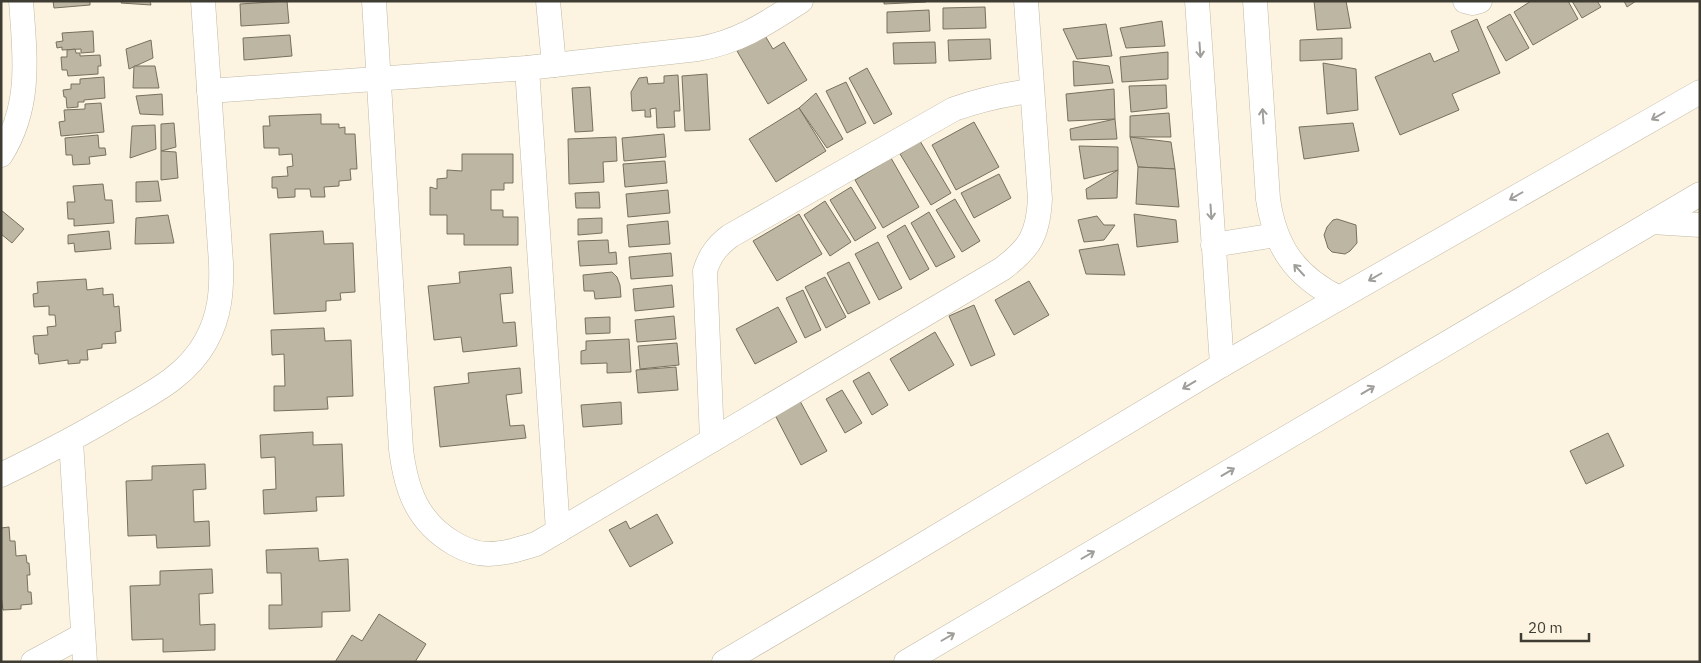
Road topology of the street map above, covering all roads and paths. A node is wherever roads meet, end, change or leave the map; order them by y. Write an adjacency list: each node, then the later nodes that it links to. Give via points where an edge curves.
1 (21, 1): 17 (street, via 25,84 14,131)
2 (203, 1): 14 (street)
3 (374, 1): 13 (street)
4 (548, 1): 11 (street)
5 (801, 1): 11 (street, via 750,33 714,46)
6 (1026, 1): 15 (street)
7 (1197, 1): 22 (street, one-way to 22)
8 (1255, 1): 21 (street, one-way to 8, via 1268,199)
9 (1465, 1): 10 (street)
10 (1480, 1)
11 (554, 65): 12 (street)
12 (528, 68): 13 (street); 28 (street)
13 (379, 79): 14 (street); 28 (street, via 401,449 404,474 412,498 425,520 442,536 463,548 486,554 536,544)
14 (209, 91): 26 (street, via 222,290 217,316 192,362 172,380)
15 (1032, 91): 25 (street, via 1039,219 1032,238 1019,256); 25 (street, via 1006,94 954,109 719,245 705,272)
16 (1700, 92): 23 (street, one-way to 23)
17 (1, 154)
18 (1700, 194): 19 (street)
19 (1652, 222): 20 (street); 33 (street, one-way to 19)
20 (1700, 225)
21 (1276, 235): 22 (street); 23 (street, one-way to 21, via 1322,290 1302,273 1284,252)
22 (1213, 245): 24 (street)
23 (1338, 298): 24 (street)
24 (1222, 365): 32 (street, one-way to 32)
25 (712, 440): 28 (street)
26 (71, 441): 27 (street); 29 (street)
27 (1, 475)
28 (558, 531)
29 (83, 634): 30 (street); 31 (street)
30 (33, 662)
31 (85, 662)
32 (724, 662)
33 (906, 662)

